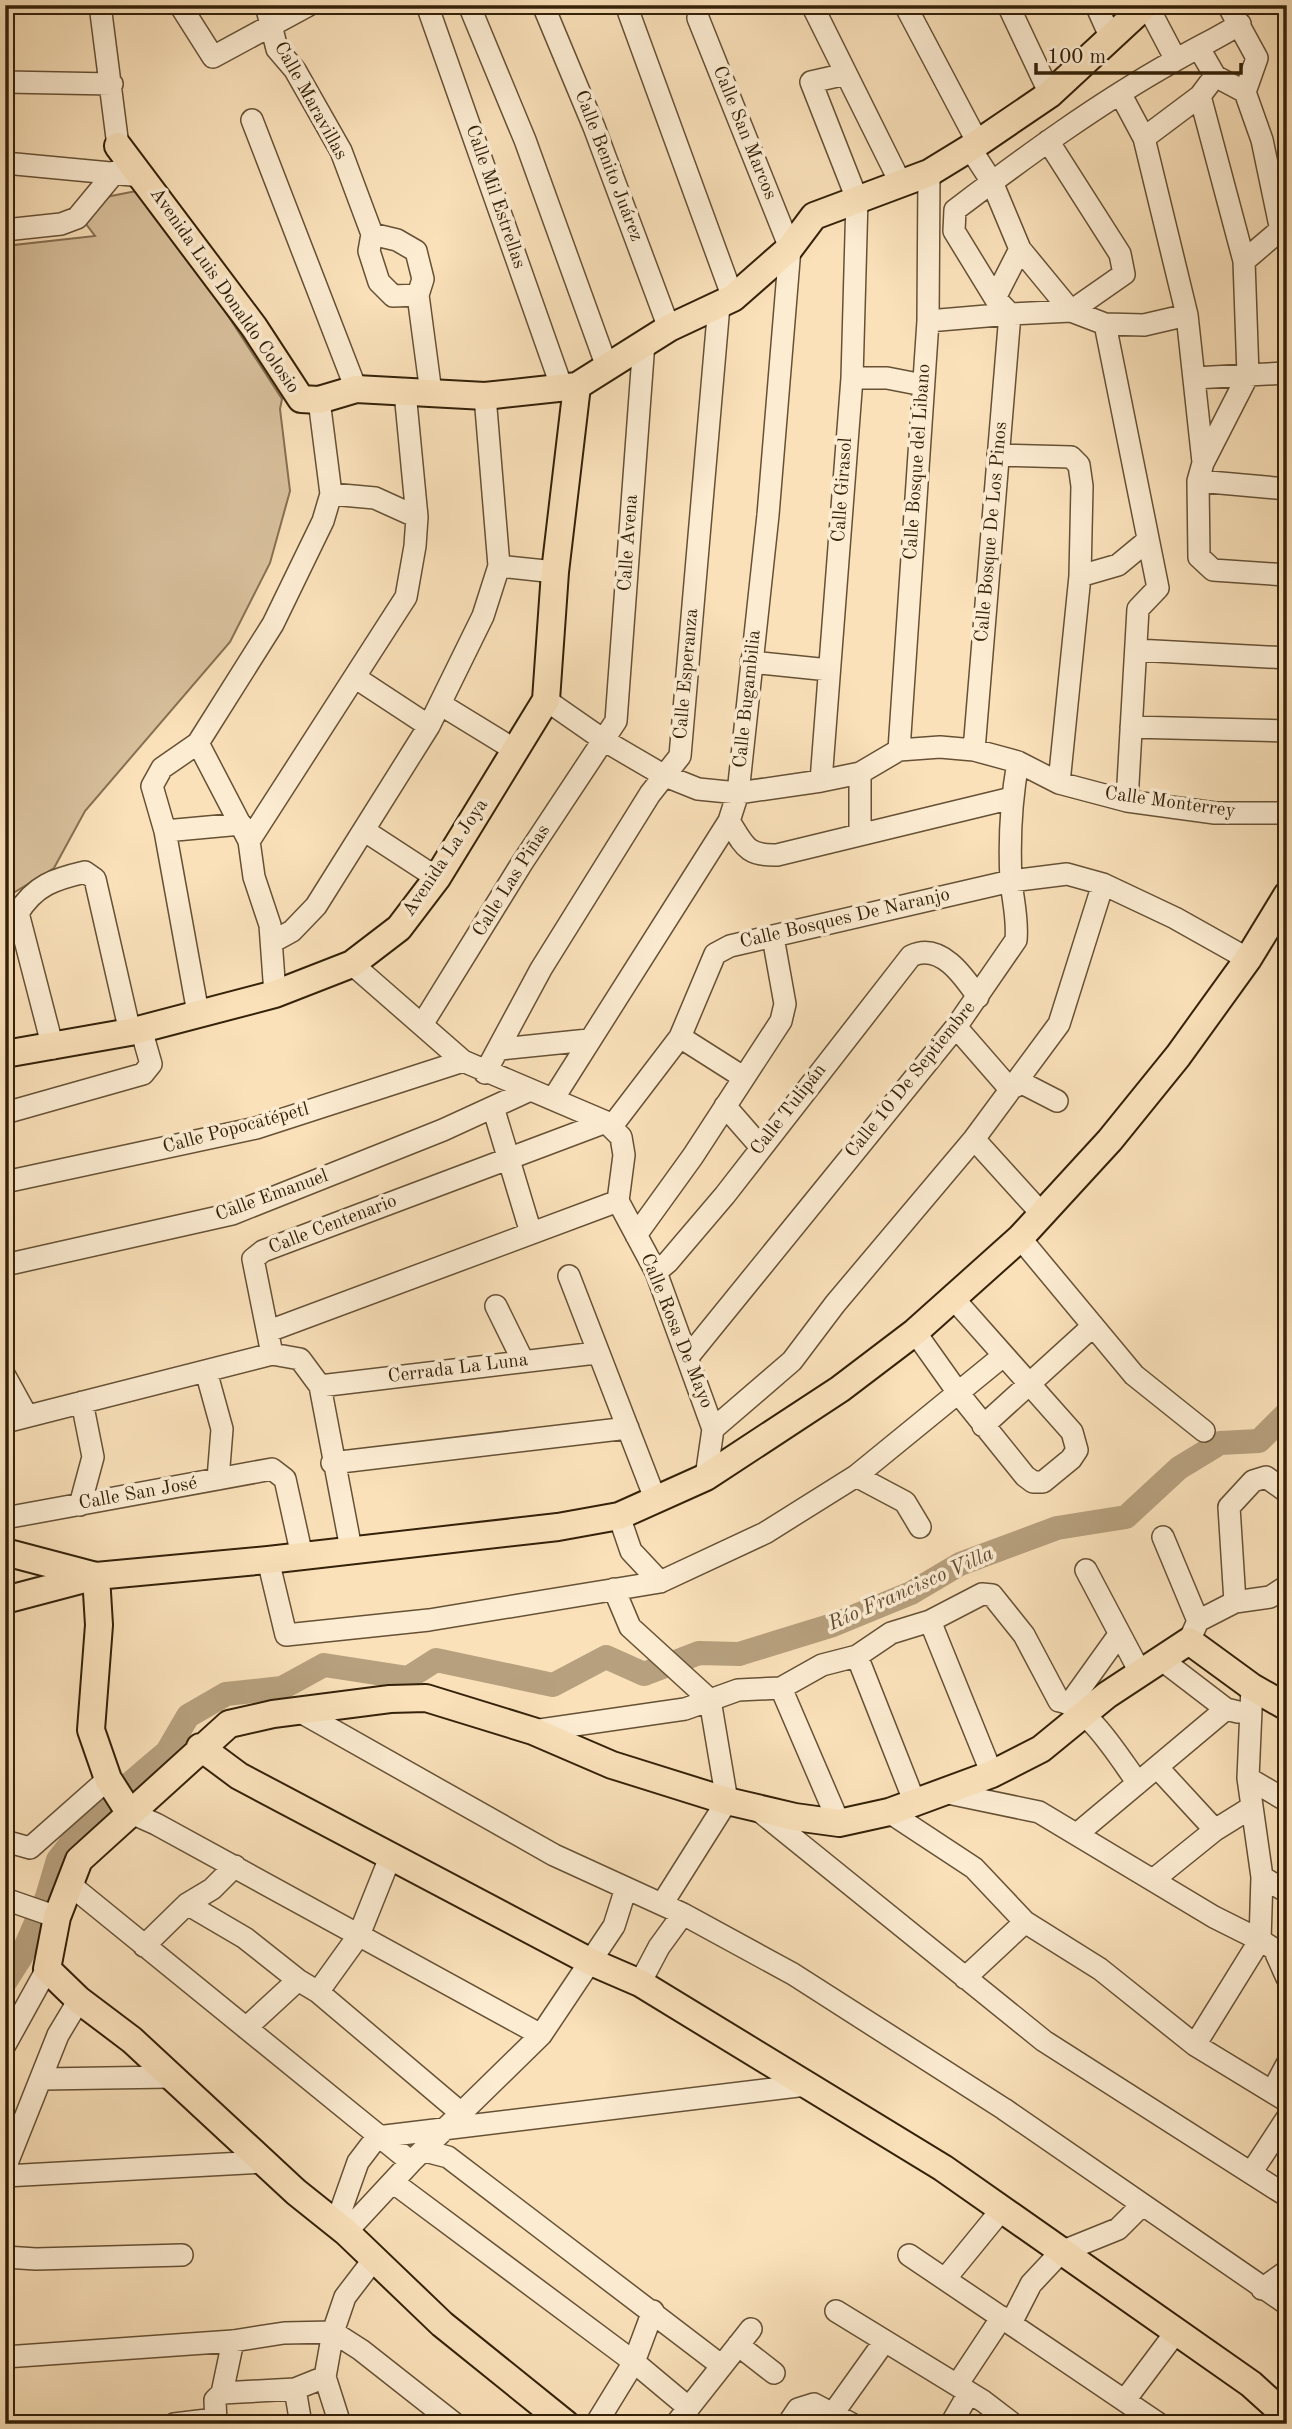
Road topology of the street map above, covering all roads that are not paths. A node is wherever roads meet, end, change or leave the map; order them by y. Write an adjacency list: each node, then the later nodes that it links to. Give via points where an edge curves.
1 (100, 5): 23 (street)
2 (180, 5): 14 (street, via 213,57)
3 (309, 5): 14 (street)
4 (427, 5): 60 (street, Calle Mil Estrellas)
5 (469, 5): 54 (street, via 525,140)
6 (543, 5): 52 (street, Calle Benito Juárez)
7 (626, 5): 46 (street)
8 (811, 5): 20 (street)
9 (905, 5): 31 (street)
10 (1008, 5): 25 (street)
11 (1096, 5): 17 (street)
12 (1146, 5): 17 (main road, Avenida Luis Donaldo Colosio); 19 (street)
13 (1228, 5): 16 (street)
14 (269, 14): 40 (street, Calle Maravillas, via 277,49 295,70 341,151)
15 (698, 18): 41 (street, Calle San Marcos)
16 (1240, 24): 18 (street); 24 (street, via 1257,58)
17 (1110, 36): 25 (main road, Avenida Luis Donaldo Colosio)
18 (1200, 50): 19 (street); 21 (street)
19 (1176, 60): 26 (street)
20 (846, 74): 37 (street); 38 (street, via 811,82)
21 (1214, 76): 24 (street); 27 (street)
22 (5, 82): 23 (street)
23 (112, 84): 32 (street)
24 (1245, 92): 34 (street)
25 (1050, 94): 31 (main road, Avenida Luis Donaldo Colosio)
26 (1121, 95): 29 (street); 30 (street)
27 (1200, 96): 29 (street); 43 (street)
28 (252, 120): 61 (street)
29 (1143, 138): 49 (street)
30 (1048, 141): 36 (street); 47 (street, via 1120,254 1124,274)
31 (974, 145): 35 (main road, Avenida Luis Donaldo Colosio); 36 (street)
32 (116, 159): 33 (street); 39 (street, via 77,218); 64 (main road, Avenida Luis Donaldo Colosio, via 142,176 301,398)
33 (5, 163)
34 (1278, 172): 43 (street, via 1278,232)
35 (929, 173): 37 (main road, Avenida Luis Donaldo Colosio); 50 (street, Calle Bosque del Libano)
36 (992, 182): 42 (street); 45 (street, via 955,210 954,231)
37 (901, 184): 38 (main road, Avenida Luis Donaldo Colosio)
38 (857, 199): 41 (main road, Avenida Luis Donaldo Colosio, via 814,216); 57 (street, Calle Girasol)
39 (5, 230)
40 (372, 234): 44 (street, via 416,251 423,279); 44 (street, Calle Maravillas, via 369,251 379,282 394,296)
41 (790, 248): 46 (main road, Avenida Luis Donaldo Colosio); 77 (street, Calle Bugambilia)
42 (1020, 249): 45 (street); 47 (street)
43 (1244, 261): 56 (street)
44 (418, 295): 62 (street)
45 (995, 298): 48 (street)
46 (726, 301): 52 (main road, Avenida Luis Donaldo Colosio); 92 (street, Calle Esperanza, via 680,756)
47 (1071, 311): 48 (street); 51 (street)
48 (1010, 314): 50 (street); 65 (street, Calle Bosque De Los Pinos)
49 (1187, 315): 51 (street, via 1144,326); 58 (street)
50 (928, 321): 59 (street, Calle Bosque del Libano)
51 (1105, 324): 70 (street)
52 (669, 328): 53 (main road, Avenida Luis Donaldo Colosio)
53 (644, 342): 54 (main road, Avenida Luis Donaldo Colosio); 85 (street, Calle Avena, via 616,721)
54 (607, 368): 60 (main road, Avenida Luis Donaldo Colosio)
55 (1287, 373): 56 (street)
56 (1248, 375): 58 (street); 66 (street)
57 (852, 378): 59 (street); 78 (street, Calle Girasol)
58 (1195, 378): 66 (street)
59 (923, 385): 88 (street, Calle Bosque del Libano)
60 (570, 387): 63 (main road, Avenida Luis Donaldo Colosio); 72 (main road, Avenida La Joya)
61 (356, 389): 62 (main road, Avenida Luis Donaldo Colosio); 64 (main road, Avenida Luis Donaldo Colosio)
62 (418, 393): 63 (main road, Avenida Luis Donaldo Colosio); 69 (street)
63 (485, 396): 71 (street)
64 (319, 400): 68 (street)
65 (998, 455): 74 (street, via 1071,457 1079,465); 89 (street, Calle Bosque De Los Pinos)
66 (1201, 472): 67 (street); 73 (street, via 1199,557 1213,570)
67 (1284, 489)
68 (331, 494): 69 (street, via 375,498); 86 (street, via 273,624)
69 (416, 517): 79 (street, via 406,597)
70 (1147, 541): 74 (street, via 1118,565); 75 (street, via 1158,588 1138,610)
71 (499, 566): 72 (street); 81 (street, via 483,616)
72 (555, 572): 80 (main road, Avenida La Joya)
73 (1287, 575)
74 (1080, 576): 94 (street)
75 (1136, 650): 76 (street); 83 (street)
76 (1287, 658)
77 (751, 662): 78 (street); 95 (street, Calle Bugambilia)
78 (830, 670): 93 (street, Calle Girasol)
79 (356, 678): 82 (street); 102 (street)
80 (546, 700): 85 (street); 87 (main road, Avenida La Joya)
81 (440, 704): 82 (street); 87 (street)
82 (429, 726): 101 (street)
83 (1131, 727): 84 (street); 97 (street)
84 (1287, 731)
85 (605, 741): 92 (street); 115 (street, Calle Las Piñas, via 579,774)
86 (198, 743): 100 (street, via 162,768 152,786); 102 (street)
87 (515, 750): 104 (main road, Avenida La Joya)
88 (900, 750): 89 (street, Calle Monterrey); 91 (street)
89 (974, 750): 90 (street, Calle Monterrey)
90 (1018, 762): 94 (street, Calle Monterrey); 96 (street, Calle 10 De Septiembre)
91 (860, 773): 93 (street); 103 (street)
92 (663, 775): 95 (street, via 698,789); 121 (street, Calle Esperanza, via 541,968)
93 (821, 781): 95 (street)
94 (1059, 783): 97 (street, Calle Monterrey)
95 (738, 793): 99 (street, Calle Bugambilia)
96 (1012, 798): 103 (street); 105 (street, Calle 10 De Septiembre)
97 (1127, 801): 98 (street, Calle Monterrey, via 1215,813)
98 (1287, 813)
99 (729, 821): 103 (street, via 747,850 758,855 777,855); 119 (street, Calle Bugambilia)
100 (165, 831): 102 (street); 114 (street)
101 (365, 831): 104 (street); 109 (street, via 316,906 292,931)
102 (245, 832): 109 (street)
103 (860, 833)
104 (437, 878): 111 (main road, Avenida La Joya, via 400,928)
105 (1011, 881): 106 (street, Calle Bosques De Naranjo, via 1067,874); 108 (street, Calle Bosques De Naranjo); 113 (street, Calle 10 De Septiembre, via 1016,940)
106 (1103, 884): 110 (street, Calle Bosques De Naranjo); 126 (street, via 1059,1024)
107 (1287, 895): 110 (main road)
108 (773, 937): 118 (street, Calle Bosques De Naranjo, via 715,954); 125 (street, via 785,1004 781,1021)
109 (272, 942): 112 (street)
110 (1248, 959): 139 (main road, via 1178,1056)
111 (352, 964): 112 (main road, Avenida La Joya); 115 (street)
112 (275, 994): 114 (main road, Avenida La Joya)
113 (978, 997): 116 (street, Calle 10 De Septiembre); 135 (street, Calle Tulipán, via 960,972 932,952 911,957)
114 (198, 1013): 117 (main road, Avenida La Joya)
115 (423, 1023): 123 (street)
116 (956, 1027): 126 (street); 154 (street, Calle 10 De Septiembre)
117 (135, 1031): 120 (main road, Avenida La Joya); 120 (street, via 95,879 85,872 48,881 27,898 18,913); 132 (street, via 151,1064 143,1074)
118 (680, 1037): 125 (street); 133 (street, Calle Bosques De Naranjo)
119 (588, 1040): 121 (street); 128 (street, Calle Bugambilia)
120 (53, 1048): 122 (main road, Avenida La Joya)
121 (501, 1049): 124 (street, Calle Esperanza)
122 (5, 1054)
123 (463, 1061): 124 (street); 137 (street, Calle Popocatépetl, via 256,1128)
124 (485, 1073): 127 (street)
125 (743, 1077): 130 (street)
126 (1010, 1088): 129 (street, via 1022,1083); 134 (street)
127 (528, 1091): 128 (street); 131 (street, Calle Emanuel)
128 (553, 1099): 133 (street)
129 (1057, 1101)
130 (726, 1106): 135 (street); 141 (street)
131 (493, 1107): 136 (street); 143 (street, Calle Emanuel, via 232,1214)
132 (5, 1113)
133 (609, 1124): 136 (street, Calle Centenario); 138 (street, via 621,1138 624,1155)
134 (974, 1139): 139 (street); 166 (street, via 792,1361)
135 (760, 1146): 144 (street, Calle Tulipán, via 689,1238)
136 (509, 1160): 140 (street); 149 (street, Calle Centenario, via 263,1251 253,1259)
137 (5, 1182)
138 (618, 1201): 140 (street); 141 (street, Calle Rosa De Mayo)
139 (1042, 1214): 142 (main road)
140 (531, 1233): 149 (street)
141 (636, 1235): 144 (street, Calle Rosa De Mayo)
142 (1020, 1238): 146 (main road); 148 (street)
143 (5, 1265)
144 (656, 1272): 154 (street, Calle Rosa De Mayo)
145 (569, 1276): 151 (street)
146 (953, 1298): 150 (main road); 153 (street)
147 (496, 1306): 155 (street)
148 (1093, 1326): 158 (street); 167 (street, via 1134,1375)
149 (269, 1331): 152 (street, Calle Centenario)
150 (915, 1332): 160 (street); 170 (main road, via 840,1389)
151 (596, 1353): 155 (street, Cerrada La Luna); 165 (street)
152 (272, 1354): 156 (street); 159 (street, via 300,1359)
153 (1003, 1356): 158 (street); 160 (street)
154 (688, 1357): 166 (street, Calle Rosa De Mayo)
155 (523, 1361): 159 (street, Cerrada La Luna)
156 (206, 1371): 161 (street); 171 (street, via 222,1429)
157 (5, 1376): 162 (street)
158 (1029, 1383): 164 (street); 164 (street, via 1072,1432 1077,1450 1072,1459 1044,1482 1033,1482)
159 (320, 1386): 168 (street)
160 (959, 1394): 164 (street); 169 (street)
161 (82, 1402): 162 (street); 174 (street, via 93,1457)
162 (27, 1416): 163 (street)
163 (5, 1422)
164 (984, 1426)
165 (628, 1428): 168 (street); 173 (street)
166 (713, 1429): 170 (street, Calle Rosa De Mayo)
167 (1204, 1431)
168 (332, 1463): 179 (street)
169 (856, 1476): 177 (street, via 905,1502); 185 (street, via 765,1533)
170 (706, 1477): 173 (main road)
171 (218, 1479): 174 (street, Calle San José); 181 (street, Calle San José, via 272,1469 285,1479)
172 (1287, 1492): 189 (street, via 1266,1477 1253,1481 1229,1507)
173 (656, 1502): 175 (main road)
174 (80, 1505): 176 (street, Calle San José)
175 (619, 1516): 179 (main road); 185 (street, via 631,1551)
176 (5, 1518)
177 (920, 1527)
178 (1163, 1537): 191 (street)
179 (351, 1549): 181 (main road)
180 (5, 1552): 184 (main road)
181 (302, 1556): 182 (main road)
182 (268, 1560): 184 (main road); 186 (street, via 286,1635 429,1620)
183 (1086, 1570): 192 (street)
184 (96, 1576): 188 (main road); 208 (main road, via 99,1625 92,1730)
185 (660, 1582): 186 (street)
186 (614, 1590): 197 (street, via 630,1627)
187 (1281, 1596): 189 (street)
188 (5, 1600)
189 (1235, 1602): 191 (street)
190 (930, 1620): 193 (street, via 891,1633); 199 (street, via 982,1594 992,1595 1024,1635 1051,1691 1059,1701); 206 (street)
191 (1194, 1631): 194 (main road); 195 (main road)
192 (1118, 1636): 194 (street); 199 (street)
193 (857, 1656): 196 (street, via 822,1665); 213 (street)
194 (1152, 1667): 199 (main road); 200 (street)
195 (1252, 1687): 198 (main road); 202 (street)
196 (780, 1688): 197 (street, via 738,1690); 218 (street)
197 (710, 1700): 203 (street, via 685,1709); 211 (street)
198 (1287, 1707)
199 (1078, 1709): 206 (main road, via 1041,1749); 209 (street)
200 (1226, 1709): 202 (street); 205 (street)
201 (299, 1712): 203 (main road, via 426,1698); 204 (main road, via 229,1724); 227 (street, via 554,1855)
202 (1250, 1716): 207 (street)
203 (533, 1731): 211 (main road, via 612,1765)
204 (200, 1747): 216 (main road); 222 (main road, via 239,1776)
205 (1157, 1767): 209 (street); 219 (street)
206 (992, 1774): 210 (main road)
207 (1248, 1778): 212 (street); 214 (street)
208 (108, 1779): 216 (main road); 221 (street, via 30,1848)
209 (1138, 1783): 220 (street)
210 (943, 1791): 213 (main road); 220 (street, via 1039,1812)
211 (727, 1801): 215 (main road); 231 (street)
212 (1287, 1801)
213 (915, 1802): 217 (main road)
214 (1252, 1807): 219 (street); 224 (street)
215 (755, 1808): 218 (main road); 240 (street)
216 (129, 1812): 223 (street); 226 (main road, via 79,1860)
217 (889, 1812): 218 (main road); 234 (street, via 974,1868)
218 (839, 1823)
219 (1215, 1830): 225 (street)
220 (1077, 1834): 225 (street)
221 (5, 1841)
222 (391, 1855): 235 (street); 238 (main road)
223 (235, 1866): 230 (street, via 212,1889); 235 (street)
224 (1262, 1877): 228 (street); 236 (street)
225 (1153, 1880): 236 (street)
226 (68, 1883): 233 (main road); 237 (street)
227 (626, 1888): 231 (street); 238 (street, via 614,1926)
228 (1287, 1892)
229 (5, 1899): 233 (street)
230 (187, 1904): 237 (street); 242 (street, via 245,1938)
231 (662, 1904): 232 (street)
232 (682, 1913): 243 (street); 266 (street, via 853,2010)
233 (57, 1917): 239 (main road)
234 (1025, 1922): 240 (street); 249 (street, via 1100,1969)
235 (359, 1935): 244 (street); 247 (street)
236 (1260, 1940): 241 (street, via 1273,1949); 249 (street)
237 (144, 1946): 246 (street)
238 (589, 1961): 243 (main road); 247 (street)
239 (47, 1969): 245 (main road); 248 (street)
240 (965, 1978): 262 (street, via 1044,2041)
241 (1287, 1978)
242 (298, 1980): 244 (street); 246 (street)
243 (640, 1983): 253 (main road)
244 (318, 1992): 255 (street)
245 (79, 2000): 251 (main road, via 132,2040); 252 (street, via 58,2035)
246 (247, 2028): 258 (street)
247 (541, 2035): 255 (street)
248 (5, 2045)
249 (1195, 2045): 254 (street)
250 (1287, 2064): 254 (street)
251 (169, 2077): 252 (street); 261 (main road)
252 (43, 2079): 259 (street)
253 (806, 2085): 257 (street); 267 (main road)
254 (1279, 2096)
255 (461, 2113): 257 (street)
256 (1287, 2118): 262 (street)
257 (444, 2130): 258 (street); 260 (street)
258 (377, 2137): 260 (street); 268 (street, via 358,2162)
259 (8, 2154)
260 (418, 2157): 264 (street); 278 (street, via 448,2157)
261 (263, 2162): 263 (street); 268 (main road)
262 (1251, 2173): 265 (street)
263 (5, 2176)
264 (394, 2183): 268 (street); 288 (street)
265 (1287, 2196)
266 (1142, 2206): 269 (street, via 1118,2229); 276 (street)
267 (1003, 2208): 269 (main road); 275 (street)
268 (341, 2228): 273 (main road)
269 (1061, 2252): 280 (street); 283 (main road)
270 (182, 2255): 272 (street)
271 (909, 2255): 275 (street)
272 (5, 2257)
273 (374, 2259): 282 (street, via 345,2297); 301 (main road)
274 (1287, 2271): 276 (street)
275 (945, 2279): 280 (street)
276 (1262, 2289): 277 (street)
277 (1287, 2304)
278 (653, 2311): 288 (street); 289 (street)
279 (836, 2311): 285 (street)
280 (1006, 2320): 293 (street); 295 (street)
281 (751, 2329): 286 (street)
282 (333, 2332): 284 (street); 291 (street); 304 (street)
283 (1176, 2332): 295 (street); 297 (main road, via 1251,2384)
284 (233, 2341): 287 (street); 294 (street)
285 (884, 2342): 293 (street); 296 (street)
286 (738, 2346): 289 (street); 290 (street)
287 (5, 2357)
288 (634, 2362): 298 (street); 305 (street)
289 (722, 2366): 298 (street)
290 (774, 2373)
291 (325, 2377): 292 (street); 299 (street)
292 (295, 2389): 294 (street); 303 (street)
293 (963, 2389): 308 (street); 309 (street)
294 (222, 2393): 300 (street, via 215,2400)
295 (1125, 2400): 310 (street)
296 (834, 2412): 306 (street, via 814,2404 798,2409); 307 (street)
297 (1280, 2415)
298 (682, 2416)
299 (343, 2419)
300 (215, 2421): 302 (street)
301 (556, 2421)
302 (174, 2424)
303 (301, 2424)
304 (455, 2424)
305 (596, 2424)
306 (788, 2424)
307 (852, 2424)
308 (951, 2424)
309 (1013, 2424)
310 (1159, 2424)

